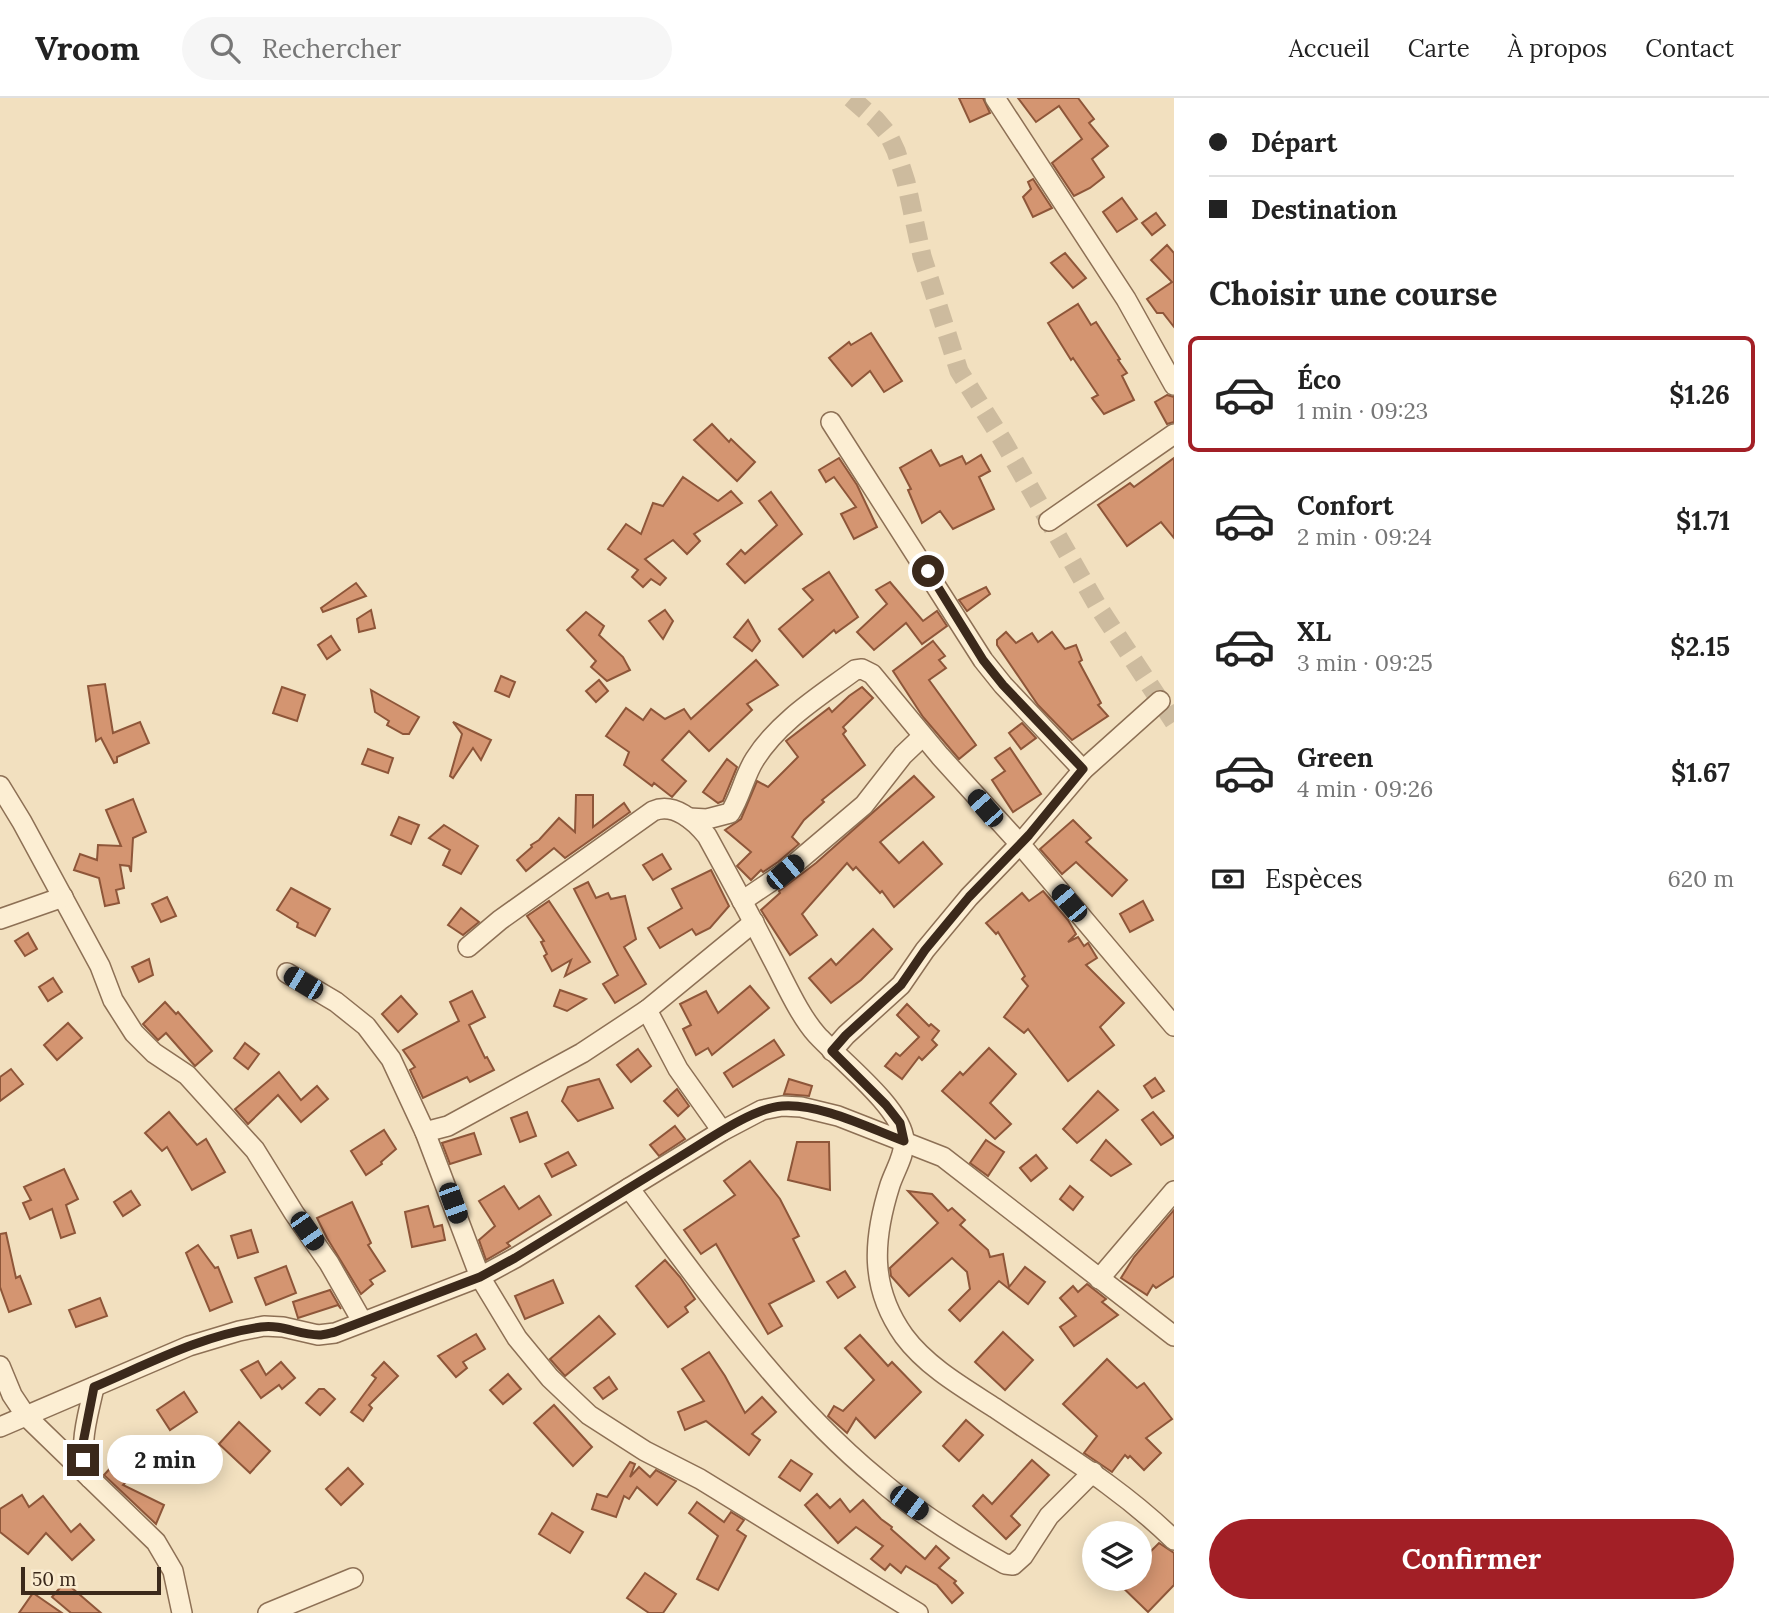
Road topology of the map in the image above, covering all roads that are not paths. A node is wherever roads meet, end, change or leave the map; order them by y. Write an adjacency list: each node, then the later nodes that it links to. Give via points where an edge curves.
1 (995, 98): 2 (street, via 1126,299)
2 (1174, 385)
3 (831, 422): 8 (street, via 983,660)
4 (1174, 434): 5 (street)
5 (1049, 521)
6 (1160, 701): 8 (street)
7 (923, 736): 10 (street, via 872,674 855,670 766,741 730,813); 11 (street); 13 (street, via 864,805 785,872)
8 (1083, 769): 11 (street)
9 (0, 786): 12 (street)
10 (689, 818): 13 (street, via 706,836); 16 (street, via 672,810 653,811)
11 (1020, 844): 19 (street); 20 (street, via 969,897 901,985)
12 (63, 897): 14 (street); 28 (street, via 134,1033 187,1075 255,1150 330,1263)
13 (742, 901): 15 (street)
14 (0, 919)
15 (754, 922): 18 (street); 20 (street, via 814,1032)
16 (468, 947)
17 (287, 973): 22 (street, via 366,1026 391,1059)
18 (647, 1010): 21 (street, via 678,1069); 22 (street, via 561,1065 448,1126)
19 (1174, 1026)
20 (832, 1051): 23 (street, via 886,1105 900,1123)
21 (722, 1131): 23 (street, via 762,1110 801,1107); 24 (street)
22 (425, 1132): 26 (street)
23 (904, 1141): 27 (street, via 943,1157); 34 (street, via 876,1248 880,1285 895,1322 942,1373)
24 (629, 1188): 26 (street); 34 (street, via 786,1390 876,1478 950,1533 1013,1565 1049,1517)
25 (1174, 1191): 27 (street)
26 (480, 1277): 28 (street); 40 (street, via 517,1338 589,1415)
27 (1099, 1279): 29 (street)
28 (362, 1321): 31 (street, via 318,1335 283,1326 239,1331 189,1346)
29 (1174, 1336)
30 (0, 1366): 32 (street)
31 (94, 1387): 32 (street); 35 (street, via 82,1448)
32 (26, 1416): 33 (street); 35 (street)
33 (0, 1427)
34 (1093, 1472): 36 (street, via 1143,1509)
35 (90, 1479): 38 (street, via 166,1556)
36 (1174, 1540)
37 (353, 1578): 39 (street)
38 (182, 1613)
39 (268, 1613)
40 (918, 1613)

